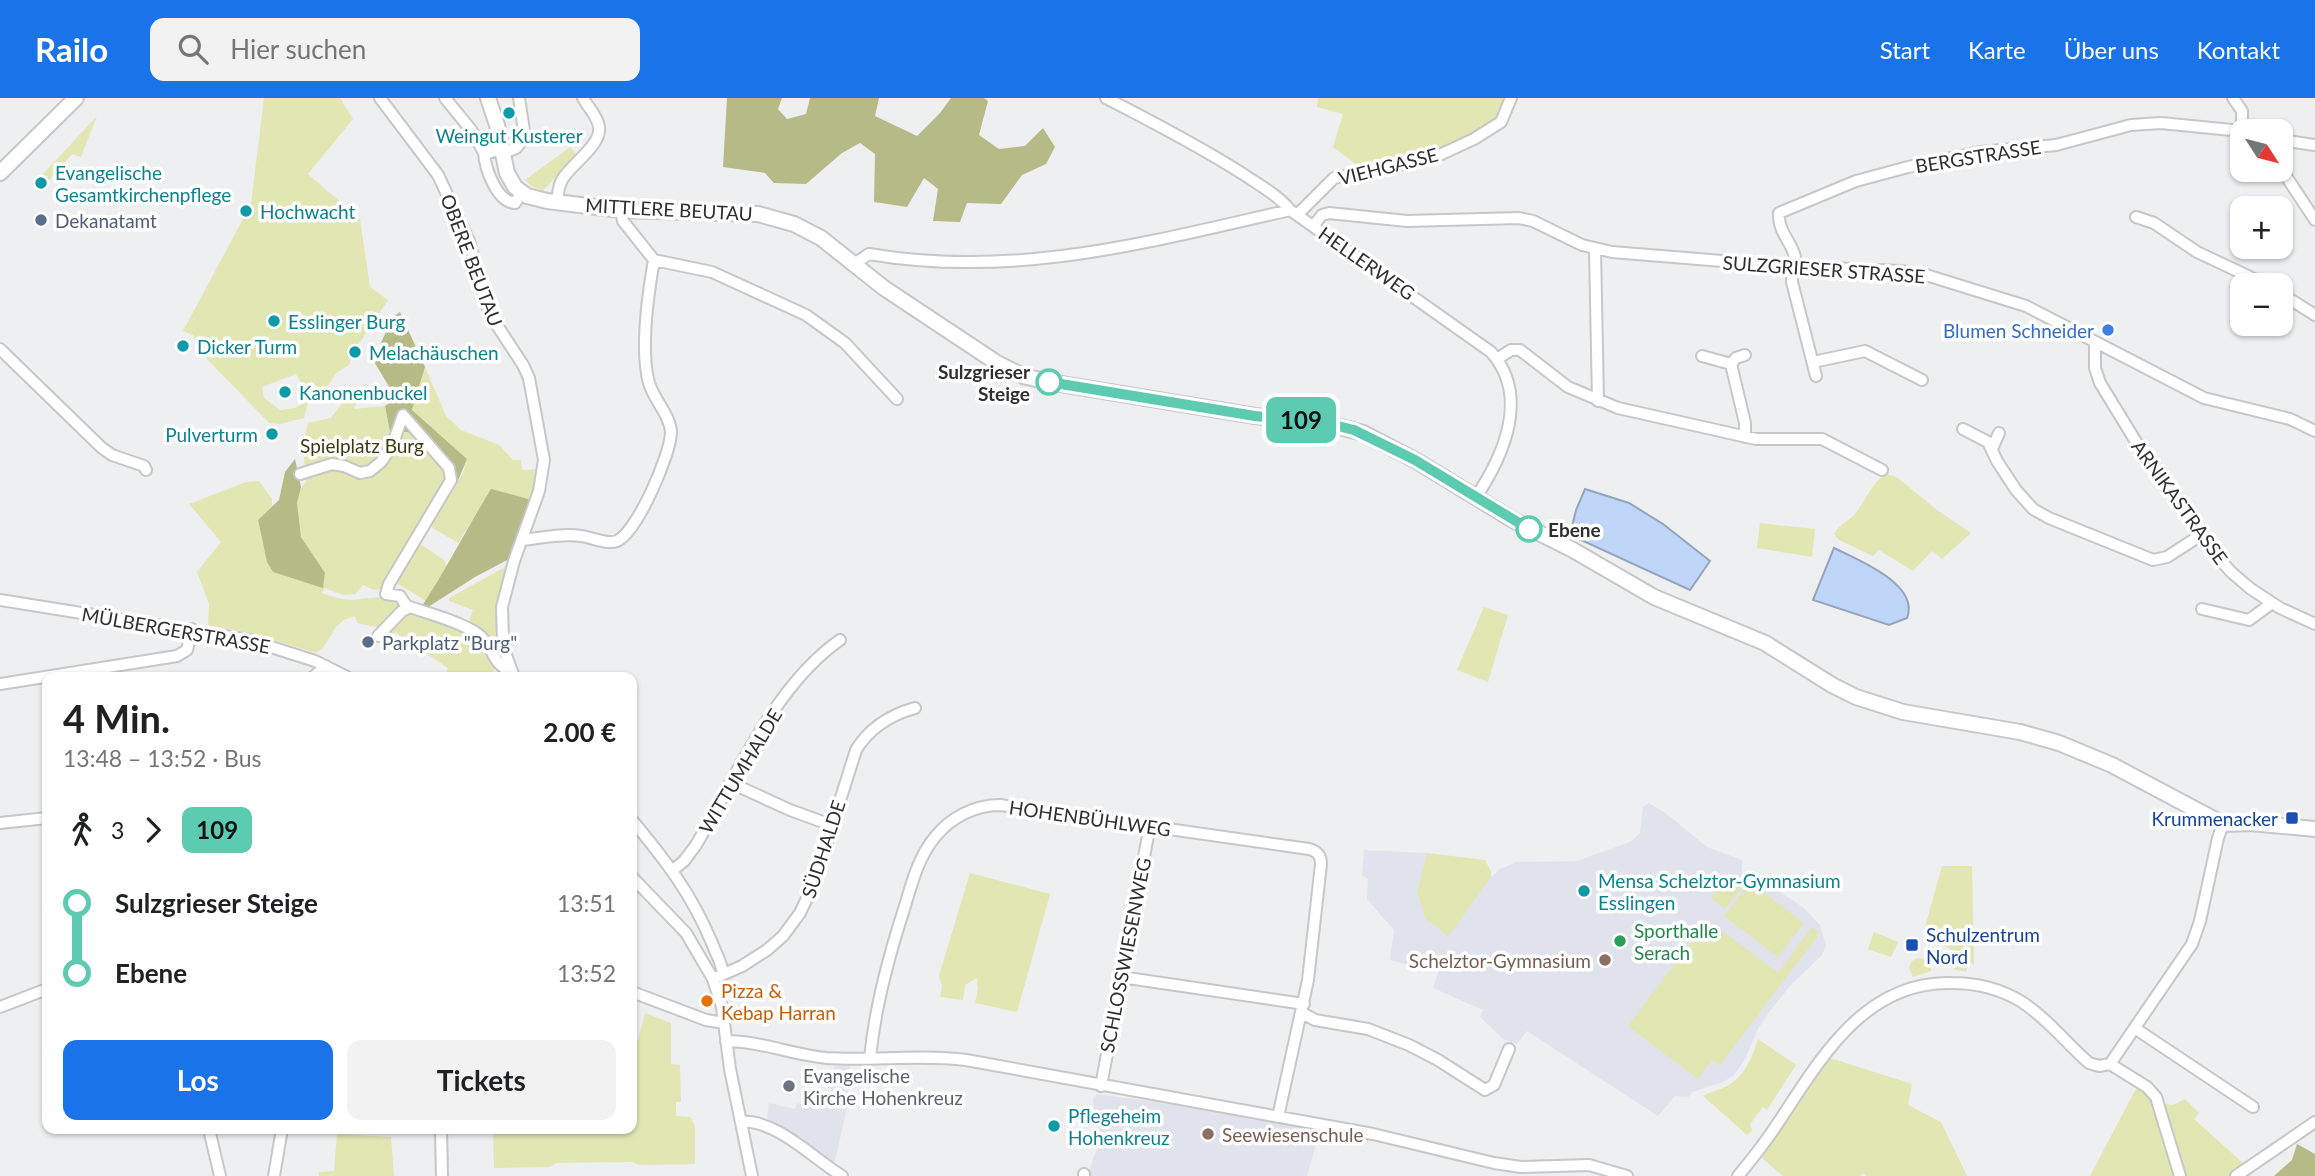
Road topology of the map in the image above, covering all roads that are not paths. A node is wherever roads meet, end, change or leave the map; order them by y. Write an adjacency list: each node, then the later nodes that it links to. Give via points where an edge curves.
1 (76, 98): 16 (main road)
2 (380, 98): 53 (street, OBERE BEUTAU, via 434,168 464,230 489,313 527,371 543,469)
3 (445, 98): 15 (street)
4 (488, 98): 14 (main road)
5 (519, 98): 14 (street, via 524,140 516,148)
6 (583, 98): 19 (street, via 599,134 564,176)
7 (1106, 98): 21 (street, HELLERWEG, via 1207,152)
8 (1511, 98): 21 (street, VIEHGASSE, via 1501,122 1474,139 1433,158 1334,178)
9 (2233, 98): 10 (street)
10 (2242, 119)
11 (2230, 130): 28 (street, BERGSTRASSE, via 2161,122 2136,124 2056,145 1980,152 1862,179 1779,212 1781,231 1796,253)
12 (2293, 142): 13 (street)
13 (2315, 145)
14 (501, 151): 15 (street); 18 (main road, via 509,178)
15 (484, 152): 18 (street, via 490,176 504,199 515,204)
16 (0, 173)
17 (2290, 182): 23 (street)
18 (522, 192): 19 (main road, MITTLERE BEUTAU)
19 (557, 202): 20 (main road, MITTLERE BEUTAU)
20 (621, 210): 26 (street, via 623,221); 27 (main road, MITTLERE BEUTAU, via 764,215 813,233)
21 (1294, 212): 24 (street, HELLERWEG); 27 (street, via 1080,256 991,262 907,260 869,254)
22 (2136, 218): 29 (street, via 2154,223 2192,249)
23 (2315, 220)
24 (1314, 225): 25 (street, SULZGRIESER STRASSE, via 1329,213 1407,221 1519,218); 36 (street, HELLERWEG)
25 (1595, 249): 28 (street, SULZGRIESER STRASSE); 42 (street)
26 (654, 260): 41 (street, via 712,272 801,313 845,342); 53 (street, via 647,312 647,367 653,395 670,426 670,444 661,471 619,540 571,535)
27 (854, 264): 51 (main road, MITTLERE BEUTAU, via 1015,373 1244,414 1335,425 1382,442)
28 (1794, 267): 32 (street, SULZGRIESER STRASSE, via 1926,275 2026,306); 37 (street, via 1794,288)
29 (2242, 273)
30 (2293, 301): 31 (street)
31 (2315, 315)
32 (2095, 342): 44 (street, SULZGRIESER STRASSE, via 2204,398 2290,419); 52 (street, ARNIKASTRASSE, via 2095,368 2104,390)
33 (0, 349): 48 (street, via 107,452)
34 (1745, 355): 38 (street)
35 (1702, 356): 38 (street)
36 (1497, 359): 42 (street, via 1511,350 1522,351 1559,381); 51 (street, HELLERWEG, via 1512,399 1511,418 1501,450)
37 (1813, 362): 39 (street); 40 (street, via 1865,351)
38 (1731, 364): 46 (street)
39 (1816, 376)
40 (1922, 380)
41 (897, 399)
42 (1598, 401): 46 (street)
43 (1963, 429): 47 (street, via 1984,439)
44 (2315, 431)
45 (1999, 433): 47 (street)
46 (1745, 437): 49 (street, via 1822,439)
47 (1992, 449): 52 (street, via 2033,509 2143,558 2164,558)
48 (146, 470)
49 (1882, 470)
50 (300, 474): 56 (street, via 332,464 360,474 370,471 392,446 403,415 449,468 451,480 386,594 400,596)
51 (1476, 497): 74 (main road, MITTLERE BEUTAU, via 1654,597 1765,643 1856,697 1892,709 2020,732 2072,748)
52 (2201, 535): 55 (street, ARNIKASTRASSE, via 2231,572)
53 (522, 540): 67 (street, OBERE BEUTAU, via 502,607 503,640)
54 (0, 600): 59 (street, MÜLBERGERSTRASSE)
55 (2272, 603): 57 (street, via 2249,620); 58 (street, ARNIKASTRASSE)
56 (407, 607): 60 (street); 66 (street, via 476,633)
57 (2202, 609)
58 (2315, 624)
59 (192, 629): 62 (street, MÜLBERGERSTRASSE, via 267,644); 63 (street, via 187,650 177,656)
60 (379, 636)
61 (840, 640): 71 (street, WITTUMHALDE, via 764,724)
62 (326, 666): 64 (street); 65 (street, MÜLBERGERSTRASSE)
63 (76, 672)
64 (319, 672)
65 (337, 672)
66 (509, 672)
67 (511, 672)
68 (42, 677): 69 (street)
69 (0, 684)
70 (915, 708): 75 (street, SÜDHALDE, via 888,718 863,739)
71 (730, 783): 75 (street); 79 (street, WITTUMHALDE, via 692,851)
72 (42, 819): 73 (street)
73 (0, 823)
74 (2223, 824): 78 (main road); 88 (street, via 2194,939)
75 (831, 825): 81 (street, SÜDHALDE, via 811,891 788,930 761,955)
76 (1150, 825): 82 (street, SCHLOSSWIESENWEG); 86 (street, HOHENBÜHLWEG, via 1317,852 1321,864); 91 (street, HOHENBÜHLWEG, via 1000,805 975,809 948,824 928,845 909,892 884,981)
77 (637, 826): 79 (street)
78 (2315, 829)
79 (673, 870): 81 (street, via 696,907 722,966)
80 (637, 882): 81 (street, via 686,933)
81 (718, 976): 87 (street)
82 (1121, 976): 86 (street); 93 (street, SCHLOSSWIESENWEG)
83 (42, 991): 85 (street)
84 (637, 994): 87 (street)
85 (0, 1007)
86 (1303, 1009): 90 (street, via 1315,1020 1373,1031 1429,1055 1482,1089 1490,1089 1496,1082); 95 (street)
87 (724, 1023): 89 (street)
88 (2136, 1029): 92 (street); 94 (street)
89 (726, 1041): 91 (street, via 815,1057); 96 (street)
90 (1509, 1049)
91 (870, 1058): 93 (street, via 953,1059)
92 (2110, 1064): 108 (street, via 2090,1063 2041,1016 2004,993 1950,982 1908,989 1871,1008 1838,1037); 109 (street, via 2156,1097)
93 (1101, 1086): 95 (street)
94 (2253, 1107)
95 (1278, 1117): 101 (street, via 1385,1137)
96 (742, 1122): 105 (street); 106 (street, via 757,1121)
97 (2315, 1122): 110 (street)
98 (210, 1134): 102 (street)
99 (281, 1134): 103 (street)
100 (441, 1134): 104 (street)
101 (1513, 1171): 107 (street, via 1589,1165)
102 (220, 1176)
103 (274, 1176)
104 (442, 1176)
105 (752, 1176)
106 (842, 1176)
107 (1627, 1176)
108 (1738, 1176)
109 (2180, 1176)
110 (2236, 1176)

